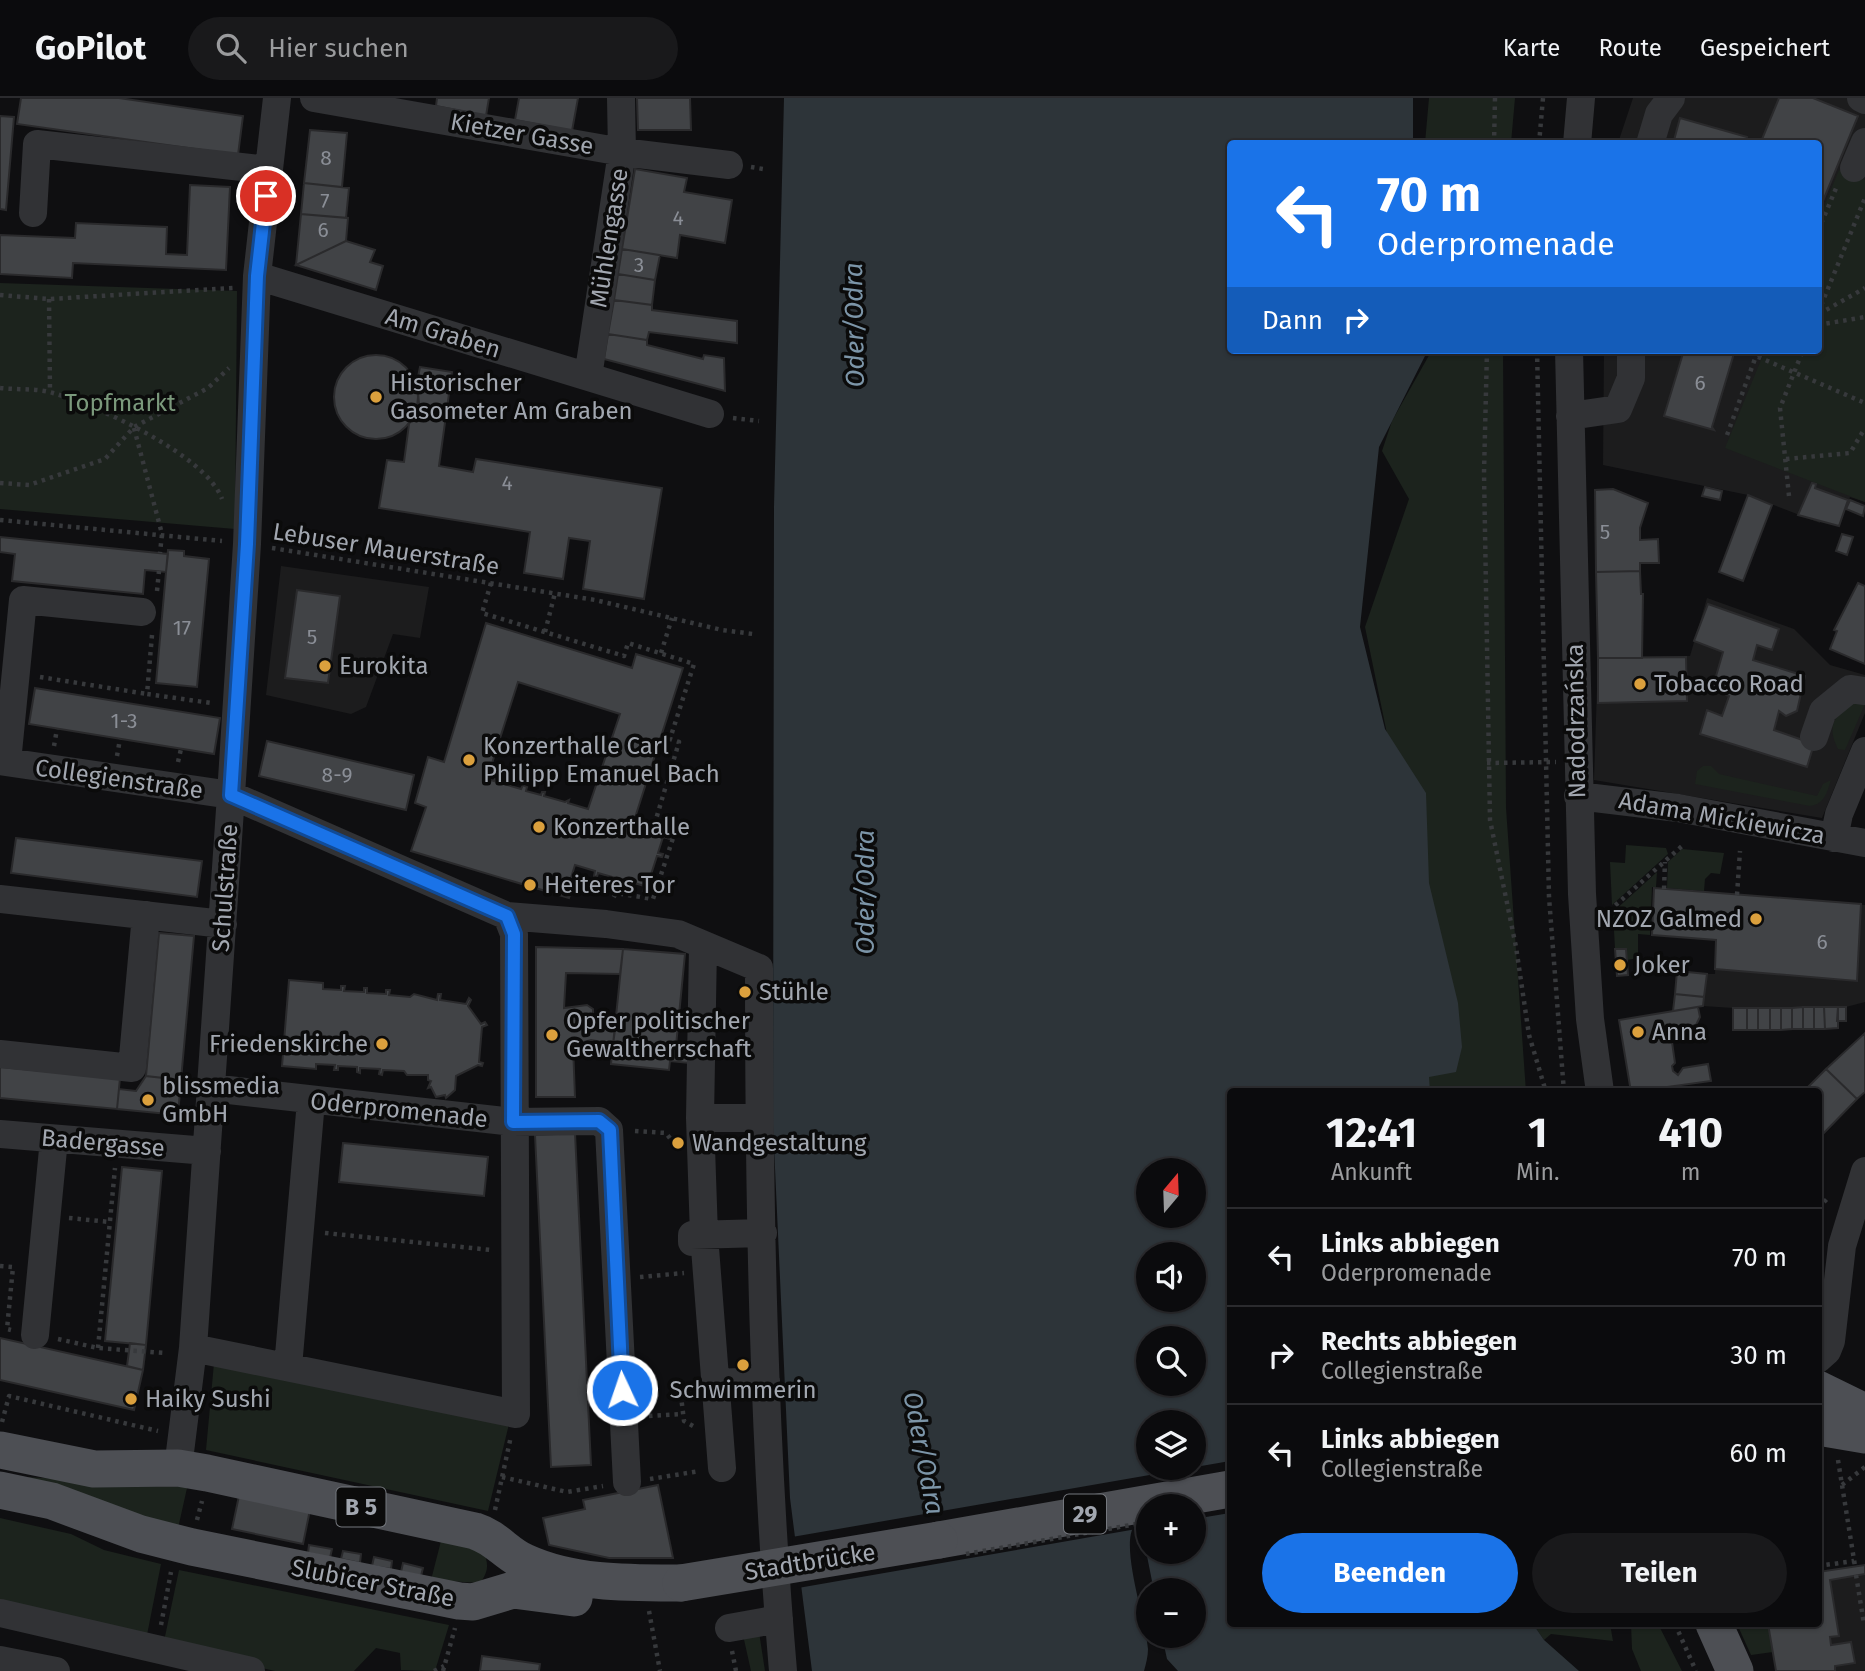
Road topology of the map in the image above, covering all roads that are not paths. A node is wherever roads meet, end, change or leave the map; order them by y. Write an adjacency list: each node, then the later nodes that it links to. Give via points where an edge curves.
1 (277, 98): 10 (street, Schulstraße)
2 (314, 98): 8 (street, Kietzer Gasse)
3 (621, 98): 8 (street, Mühlengasse)
4 (1581, 98): 6 (street)
5 (1671, 98): 7 (street, via 1659,114)
6 (1577, 140)
7 (1651, 140)
8 (622, 152): 9 (street, Kietzer Gasse); 15 (street, Mühlengasse)
9 (730, 165)
10 (269, 170): 11 (street, via 37,144); 12 (street, Schulstraße)
11 (33, 212)
12 (257, 281): 15 (street, Am Graben); 23 (street, Schulstraße)
13 (1569, 354): 17 (street, Nadodrzańska)
14 (1631, 354): 17 (street, via 1631,378 1618,409)
15 (588, 377): 16 (street, Am Graben)
16 (709, 414)
17 (1570, 416): 24 (street, Nadodrzańska)
18 (150, 612): 22 (street, via 23,600)
19 (1865, 691): 20 (street, via 1850,690 1823,711)
20 (1814, 737)
21 (1865, 751): 25 (street)
22 (3, 762): 23 (street, Collegienstraße)
23 (231, 795): 29 (street, Collegienstraße); 30 (street, Schulstraße)
24 (1578, 796): 25 (street, Adama Mickiewicza, via 1653,804); 34 (street, Nadodrzańska, via 1588,988)
25 (1834, 838): 26 (street, Adama Mickiewicza)
26 (1865, 843)
27 (0, 899): 28 (street)
28 (146, 915): 30 (street); 32 (street, via 132,1068)
29 (507, 916): 31 (street, Collegienstraße, via 597,923); 38 (street, via 514,934)
30 (223, 924): 33 (street, Schulstraße)
31 (690, 940): 36 (street); 37 (street, via 759,968)
32 (0, 1054)
33 (211, 1088): 35 (street, Oderpromenade); 41 (street, Schulstraße)
34 (1600, 1088)
35 (312, 1101): 38 (street, Oderpromenade); 48 (street)
36 (700, 1118): 37 (street); 44 (street)
37 (759, 1118): 43 (street)
38 (513, 1122): 48 (street, via 516,1414); 56 (street, Oderpromenade, via 599,1121 610,1130 624,1418)
39 (0, 1134): 40 (street, Badergasse)
40 (54, 1139): 41 (street, Badergasse); 45 (street)
41 (207, 1151): 46 (street, Schulstraße)
42 (1865, 1171): 47 (street, via 1836,1278 1831,1341)
43 (762, 1233): 44 (street); 49 (street)
44 (697, 1254): 50 (street)
45 (36, 1335)
46 (193, 1348): 48 (street); 55 (street, Schulstraße)
47 (1822, 1355)
48 (288, 1367)
49 (766, 1381): 50 (street); 64 (street)
50 (715, 1383): 54 (street)
51 (1822, 1391): 52 (main road)
52 (1865, 1412)
53 (1, 1437): 55 (main road, B 5, via 93,1469)
54 (710, 1470)
55 (193, 1471): 59 (main road, B 5, via 475,1531 498,1541)
56 (640, 1480)
57 (0, 1490): 62 (main road, Slubicer Straße / B 5, via 52,1501 141,1534 192,1547 459,1601)
58 (1227, 1490): 60 (main road, 29)
59 (501, 1536): 61 (main road, B 5, via 534,1566 604,1581); 62 (main road, via 511,1568 506,1587)
60 (940, 1540): 61 (main road, Stadtbrücke / B 5, bridge)
61 (681, 1583): 62 (main road, Slubicer Straße / B 5, via 618,1599 588,1601 525,1590)
62 (498, 1594)
63 (0, 1613): 69 (street)
64 (779, 1619): 66 (street); 70 (street)
65 (1715, 1627): 71 (main road)
66 (729, 1628)
67 (0, 1660): 68 (street)
68 (56, 1671)
69 (251, 1671)
70 (783, 1671)
71 (1735, 1671)

